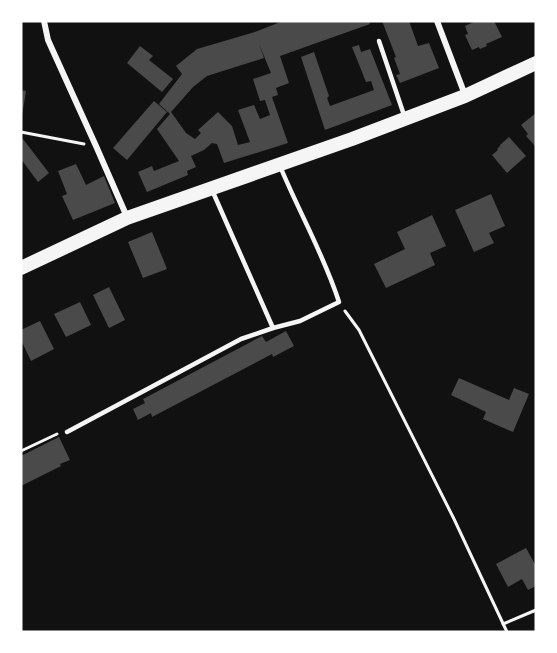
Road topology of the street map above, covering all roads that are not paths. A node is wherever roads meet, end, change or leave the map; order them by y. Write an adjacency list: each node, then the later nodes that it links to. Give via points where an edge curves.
1 (44, 21): 9 (street, via 48,40)
2 (437, 21): 5 (street)
3 (379, 41): 6 (lane)
4 (536, 63): 5 (main road)
5 (465, 96): 6 (main road)
6 (405, 118): 7 (main road)
7 (279, 164): 8 (main road); 11 (lane, via 330,273 339,302 300,321)
8 (211, 188): 9 (main road); 11 (lane)
9 (127, 218): 10 (main road)
10 (21, 268)
11 (273, 328): 12 (lane, via 241,339)
12 (67, 432)

